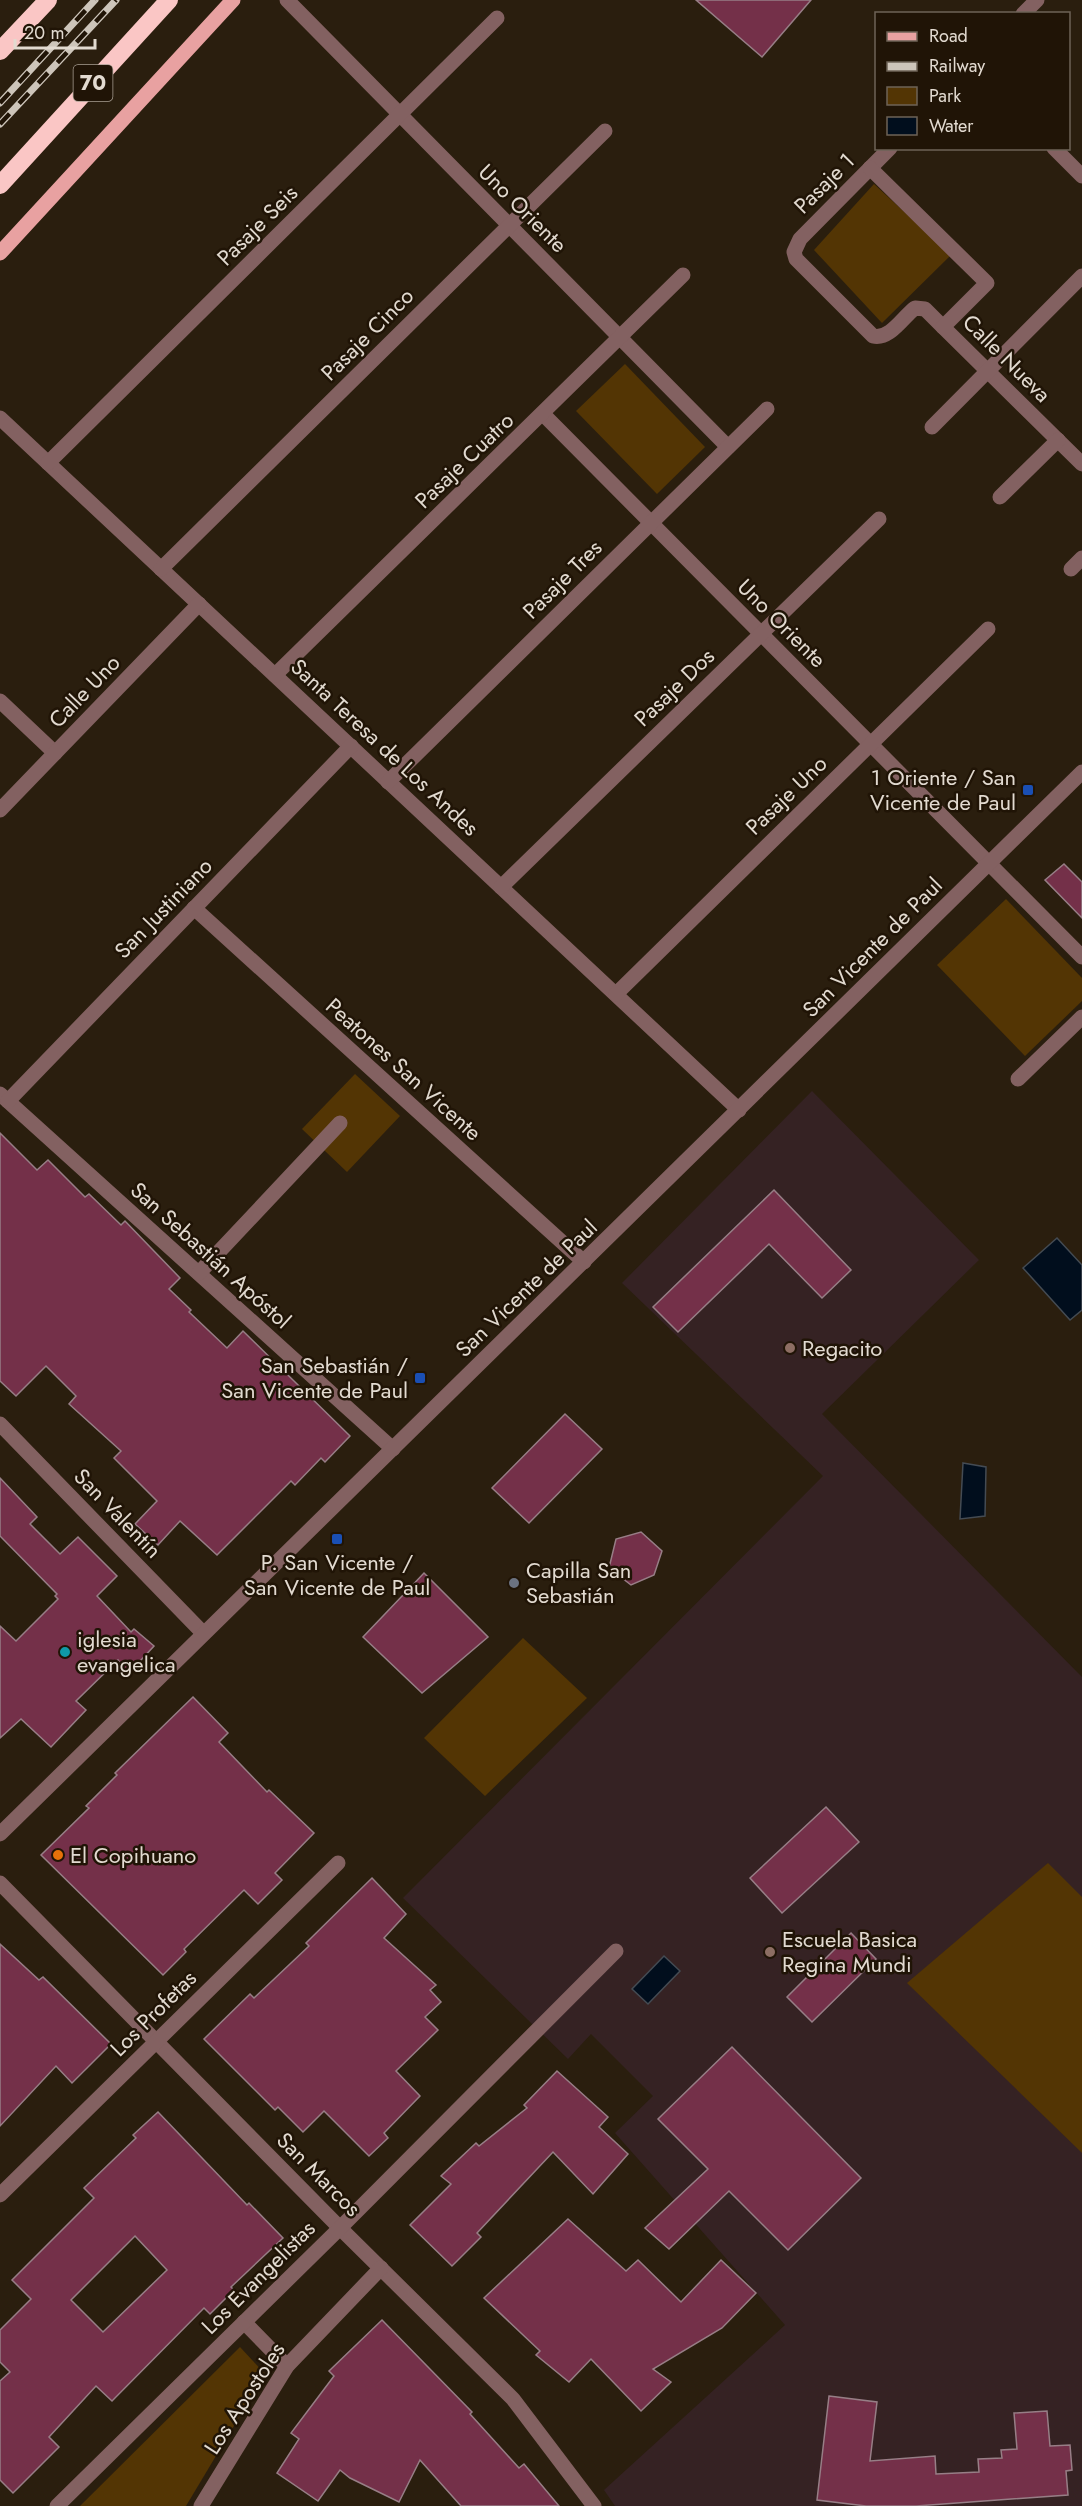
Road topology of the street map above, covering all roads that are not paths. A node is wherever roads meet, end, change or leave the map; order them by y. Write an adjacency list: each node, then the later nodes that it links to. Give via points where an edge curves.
1 (48, 0): 8 (highway)
2 (169, 0): 15 (highway, 70)
3 (233, 0): 17 (main road)
4 (287, 0): 9 (street, Uno Oriente)
5 (1036, 0): 6 (street)
6 (1025, 12)
7 (497, 18): 9 (street, Pasaje Seis)
8 (0, 51)
9 (400, 115): 16 (street, Uno Oriente); 29 (street, Pasaje Seis)
10 (605, 131): 16 (street, Pasaje Cinco)
11 (888, 150): 13 (street, Pasaje 1)
12 (1056, 150): 14 (street)
13 (870, 168): 20 (street, Calle Nueva, via 987,283); 20 (street, Pasaje 1, via 800,239 794,252 800,265 873,336 888,333 915,308 925,309)
14 (1082, 176)
15 (0, 184)
16 (509, 225): 21 (street, Uno Oriente); 34 (street, Pasaje Cinco)
17 (0, 253)
18 (682, 275): 21 (street, Pasaje Cuatro)
19 (1082, 276): 22 (street)
20 (943, 327): 22 (street, Calle Nueva)
21 (620, 337): 24 (street, Pasaje Cuatro); 28 (street, Uno Oriente)
22 (988, 371): 26 (street); 27 (street, Calle Nueva)
23 (767, 409): 28 (street, Pasaje Tres)
24 (543, 414): 33 (street, Uno Oriente); 38 (street, Pasaje Cuatro)
25 (0, 418): 29 (street, Santa Teresa de Los Andes)
26 (932, 427)
27 (1058, 440): 30 (street, Calle Nueva); 31 (street)
28 (728, 447): 33 (street, Pasaje Tres)
29 (48, 463): 34 (street, Santa Teresa de Los Andes)
30 (1082, 464)
31 (1000, 497)
32 (879, 519): 37 (street, Pasaje Dos)
33 (651, 523): 37 (street, Uno Oriente); 44 (street, Pasaje Tres)
34 (161, 569): 35 (street, Santa Teresa de Los Andes)
35 (199, 604): 38 (street, Santa Teresa de Los Andes); 42 (street, Calle Uno)
36 (988, 629): 40 (street, Pasaje Uno)
37 (761, 634): 40 (street, Uno Oriente); 47 (street, Pasaje Dos)
38 (275, 675): 41 (street, Santa Teresa de Los Andes)
39 (0, 701): 42 (street)
40 (871, 744): 46 (street, Uno Oriente); 50 (street, Pasaje Uno)
41 (351, 746): 44 (street, Santa Teresa de Los Andes); 48 (street, San Justiniano)
42 (55, 753): 45 (street, Calle Uno)
43 (1082, 772): 46 (street, San Vicente de Paul)
44 (388, 782): 47 (street, Santa Teresa de Los Andes)
45 (0, 810)
46 (990, 863): 49 (street, Uno Oriente); 54 (street, San Vicente de Paul)
47 (501, 887): 50 (street, Santa Teresa de Los Andes)
48 (194, 909): 53 (street, San Justiniano); 56 (street, Peatones San Vicente)
49 (1082, 957)
50 (616, 994): 54 (street, Santa Teresa de Los Andes)
51 (1082, 1017): 52 (street)
52 (1018, 1079)
53 (4, 1097): 57 (street, San Sebastián Apóstol)
54 (739, 1110): 56 (street, San Vicente de Paul)
55 (340, 1123): 57 (street)
56 (584, 1262): 59 (street, San Vicente de Paul)
57 (199, 1273): 59 (street, San Sebastián Apóstol)
58 (0, 1424): 60 (street, San Valentín)
59 (393, 1449): 60 (street, San Vicente de Paul)
60 (203, 1633): 61 (street, San Vicente de Paul)
61 (1, 1831)
62 (338, 1863): 65 (street, Los Profetas)
63 (0, 1883): 65 (street, San Marcos)
64 (616, 1951): 67 (street, Los Evangelistas)
65 (156, 2041): 66 (street, Los Profetas); 67 (street, San Marcos)
66 (0, 2195)
67 (340, 2228): 68 (street, San Marcos); 69 (street, Los Evangelistas)
68 (381, 2268): 70 (street, Los Apostoles); 73 (street, San Marcos, via 513,2399)
69 (244, 2322): 70 (street); 71 (street, Los Evangelistas)
70 (287, 2366): 72 (street, Los Apostoles)
71 (57, 2506)
72 (201, 2506)
73 (594, 2506)

